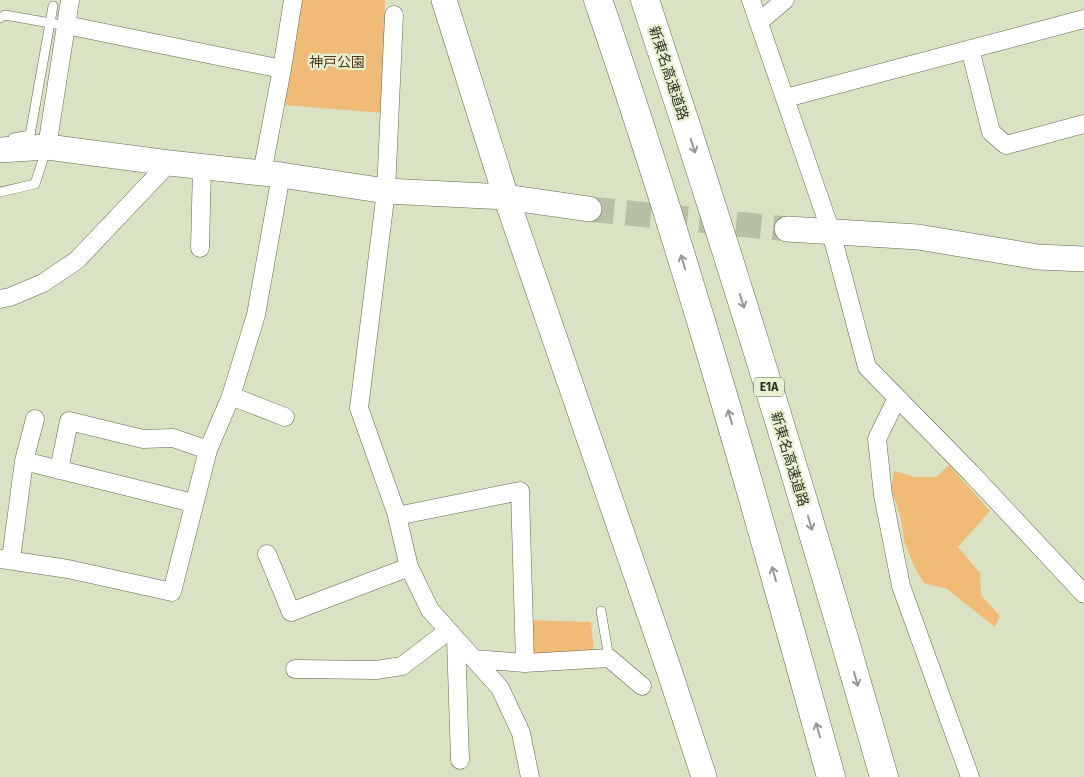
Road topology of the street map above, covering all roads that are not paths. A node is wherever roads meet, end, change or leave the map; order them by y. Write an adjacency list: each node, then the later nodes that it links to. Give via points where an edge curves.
1 (70, 0): 13 (street)
2 (293, 0): 15 (street)
3 (444, 0): 26 (street)
4 (598, 0): 56 (highway, one-way to 4, via 718,376 640,121)
5 (645, 0): 57 (highway, 新東名高速道路 / E1A, one-way to 57, via 761,362)
6 (751, 0): 12 (street)
7 (785, 0): 12 (street)
8 (53, 6): 13 (lane)
9 (394, 15): 24 (street)
10 (0, 18): 13 (lane, via 4,15)
11 (1084, 19): 14 (street)
12 (759, 22): 16 (street)
13 (58, 24): 15 (street); 18 (lane, via 30,135); 19 (street)
14 (970, 49): 16 (street); 17 (street, via 991,132 1006,145)
15 (282, 69): 23 (street)
16 (786, 98): 29 (street)
17 (1084, 124)
18 (0, 140)
19 (47, 147): 20 (street); 21 (street); 25 (lane, via 35,184)
20 (0, 150)
21 (169, 163): 22 (street); 32 (street, via 77,260 43,283)
22 (202, 167): 23 (street); 30 (street)
23 (272, 174): 24 (street); 33 (street, via 256,315)
24 (386, 191): 26 (street); 41 (street, via 359,408)
25 (0, 192)
26 (506, 197): 27 (street); 55 (street)
27 (589, 209)
28 (787, 229): 29 (street)
29 (832, 232): 31 (street, via 918,237 1038,257); 34 (street, via 867,367)
30 (200, 248)
31 (1084, 259)
32 (0, 299)
33 (231, 396): 35 (street); 37 (street)
34 (897, 398): 45 (street); 58 (street, via 877,439 882,495 901,586)
35 (285, 417)
36 (35, 419): 38 (street)
37 (208, 450): 39 (street, via 173,438 143,439 69,421); 40 (street)
38 (24, 461): 39 (street); 43 (street)
39 (59, 470): 40 (street)
40 (193, 503): 43 (street, via 172,592)
41 (397, 516): 44 (street); 50 (street, via 520,491)
42 (267, 554): 44 (street, via 291,612)
43 (6, 559)
44 (409, 567): 47 (street, via 430,610)
45 (1084, 594)
46 (600, 611): 48 (lane)
47 (452, 635): 49 (street); 51 (street, via 402,666 376,670); 53 (street)
48 (609, 658): 50 (street); 52 (street)
49 (474, 659): 50 (street); 54 (street, via 500,688 520,733)
50 (525, 663)
51 (295, 669)
52 (642, 686)
53 (460, 760)
54 (530, 777)
55 (704, 777)
56 (831, 777)
57 (884, 777)
58 (970, 777)

